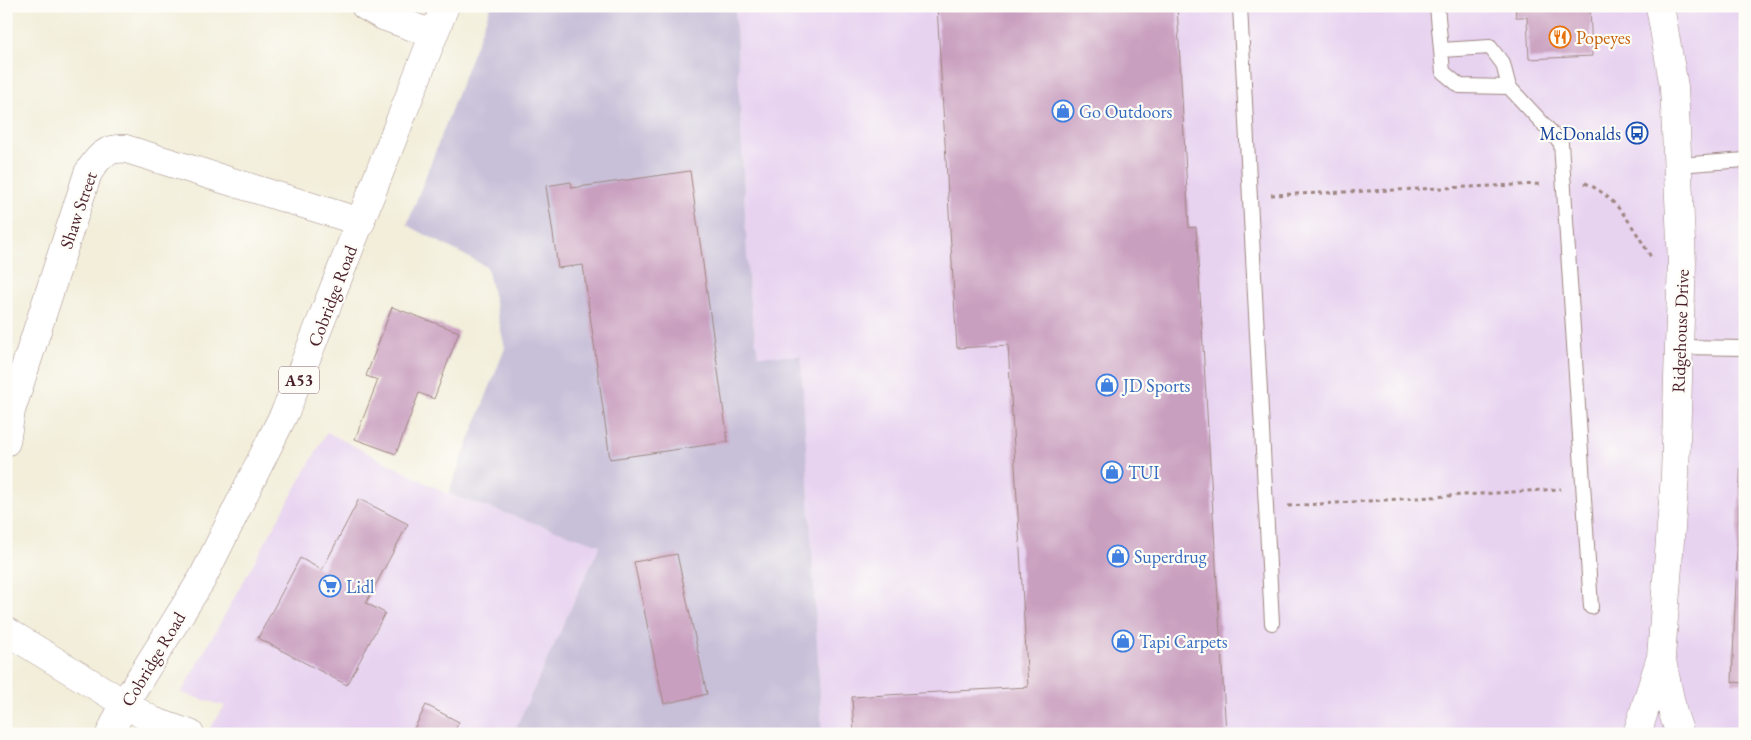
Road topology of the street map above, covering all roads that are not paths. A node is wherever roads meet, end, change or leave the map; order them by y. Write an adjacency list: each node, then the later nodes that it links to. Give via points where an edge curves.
1 (365, 6): 6 (main road)
2 (445, 6): 6 (main road, Cobridge Road / A53)
3 (1240, 6): 16 (lane)
4 (1437, 6): 7 (lane)
5 (1660, 6): 10 (main road, Ridgehouse Drive, via 1674,87)
6 (433, 34): 11 (main road, Cobridge Road / A53)
7 (1441, 50): 8 (lane, via 1443,72 1460,86); 8 (lane, via 1490,47 1504,64)
8 (1509, 87): 15 (lane, via 1561,143)
9 (1745, 160): 10 (lane)
10 (1678, 165): 12 (main road, Ridgehouse Drive, via 1682,263)
11 (360, 222): 14 (main road, Shaw Street, via 126,150 115,148 97,159 88,173 11,411); 19 (main road, Cobridge Road / A53, via 286,410 202,578)
12 (1679, 347): 13 (lane); 18 (main road, Ridgehouse Drive, via 1675,475)
13 (1745, 348)
14 (6, 442)
15 (1591, 608)
16 (1272, 623)
17 (7, 635): 19 (main road)
18 (1662, 657): 22 (main road, Ridgehouse Drive); 23 (main road, Ridgehouse Drive)
19 (124, 704): 20 (main road, Cobridge Road / A53); 21 (main road, via 153,721)
20 (110, 734)
21 (190, 734)
22 (1637, 734)
23 (1680, 734)

